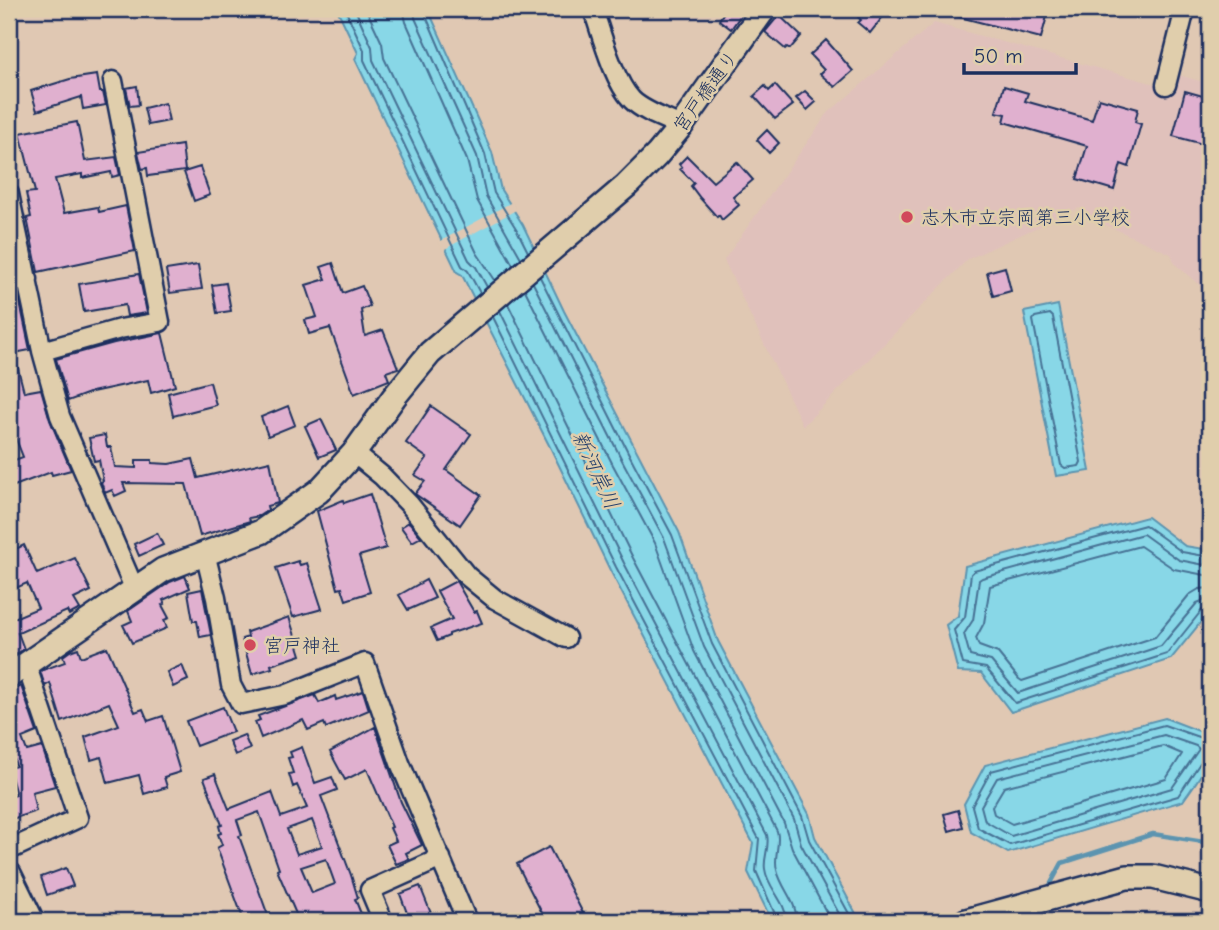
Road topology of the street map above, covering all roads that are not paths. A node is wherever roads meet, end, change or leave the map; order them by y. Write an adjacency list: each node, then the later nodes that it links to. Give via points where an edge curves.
1 (593, 9): 6 (street, via 625,92 634,103)
2 (764, 9): 6 (street, 宮戸橋通り)
3 (1185, 9): 5 (street)
4 (113, 81): 10 (street, via 160,322)
5 (1166, 85)
6 (681, 126): 11 (street, 宮戸橋通り, via 642,170 430,354)
7 (9, 194): 8 (street)
8 (28, 279): 9 (street); 10 (street)
9 (9, 283)
10 (42, 351): 13 (street, via 60,416)
11 (354, 453): 12 (street, 宮戸橋通り, via 319,491 281,520); 14 (street, via 409,505 467,576 495,599)
12 (205, 553): 13 (street, 宮戸橋通り); 17 (street, via 231,685 241,704 285,695 365,663 400,764)
13 (134, 588): 15 (street, 宮戸橋通り)
14 (566, 638)
15 (17, 670): 16 (street, via 78,818)
16 (9, 850)
17 (440, 858): 21 (street, via 370,890); 22 (street)
18 (9, 874): 20 (street)
19 (1210, 891): 23 (street, via 1153,877 1127,877)
20 (32, 921)
21 (383, 921)
22 (467, 921)
23 (965, 921)

